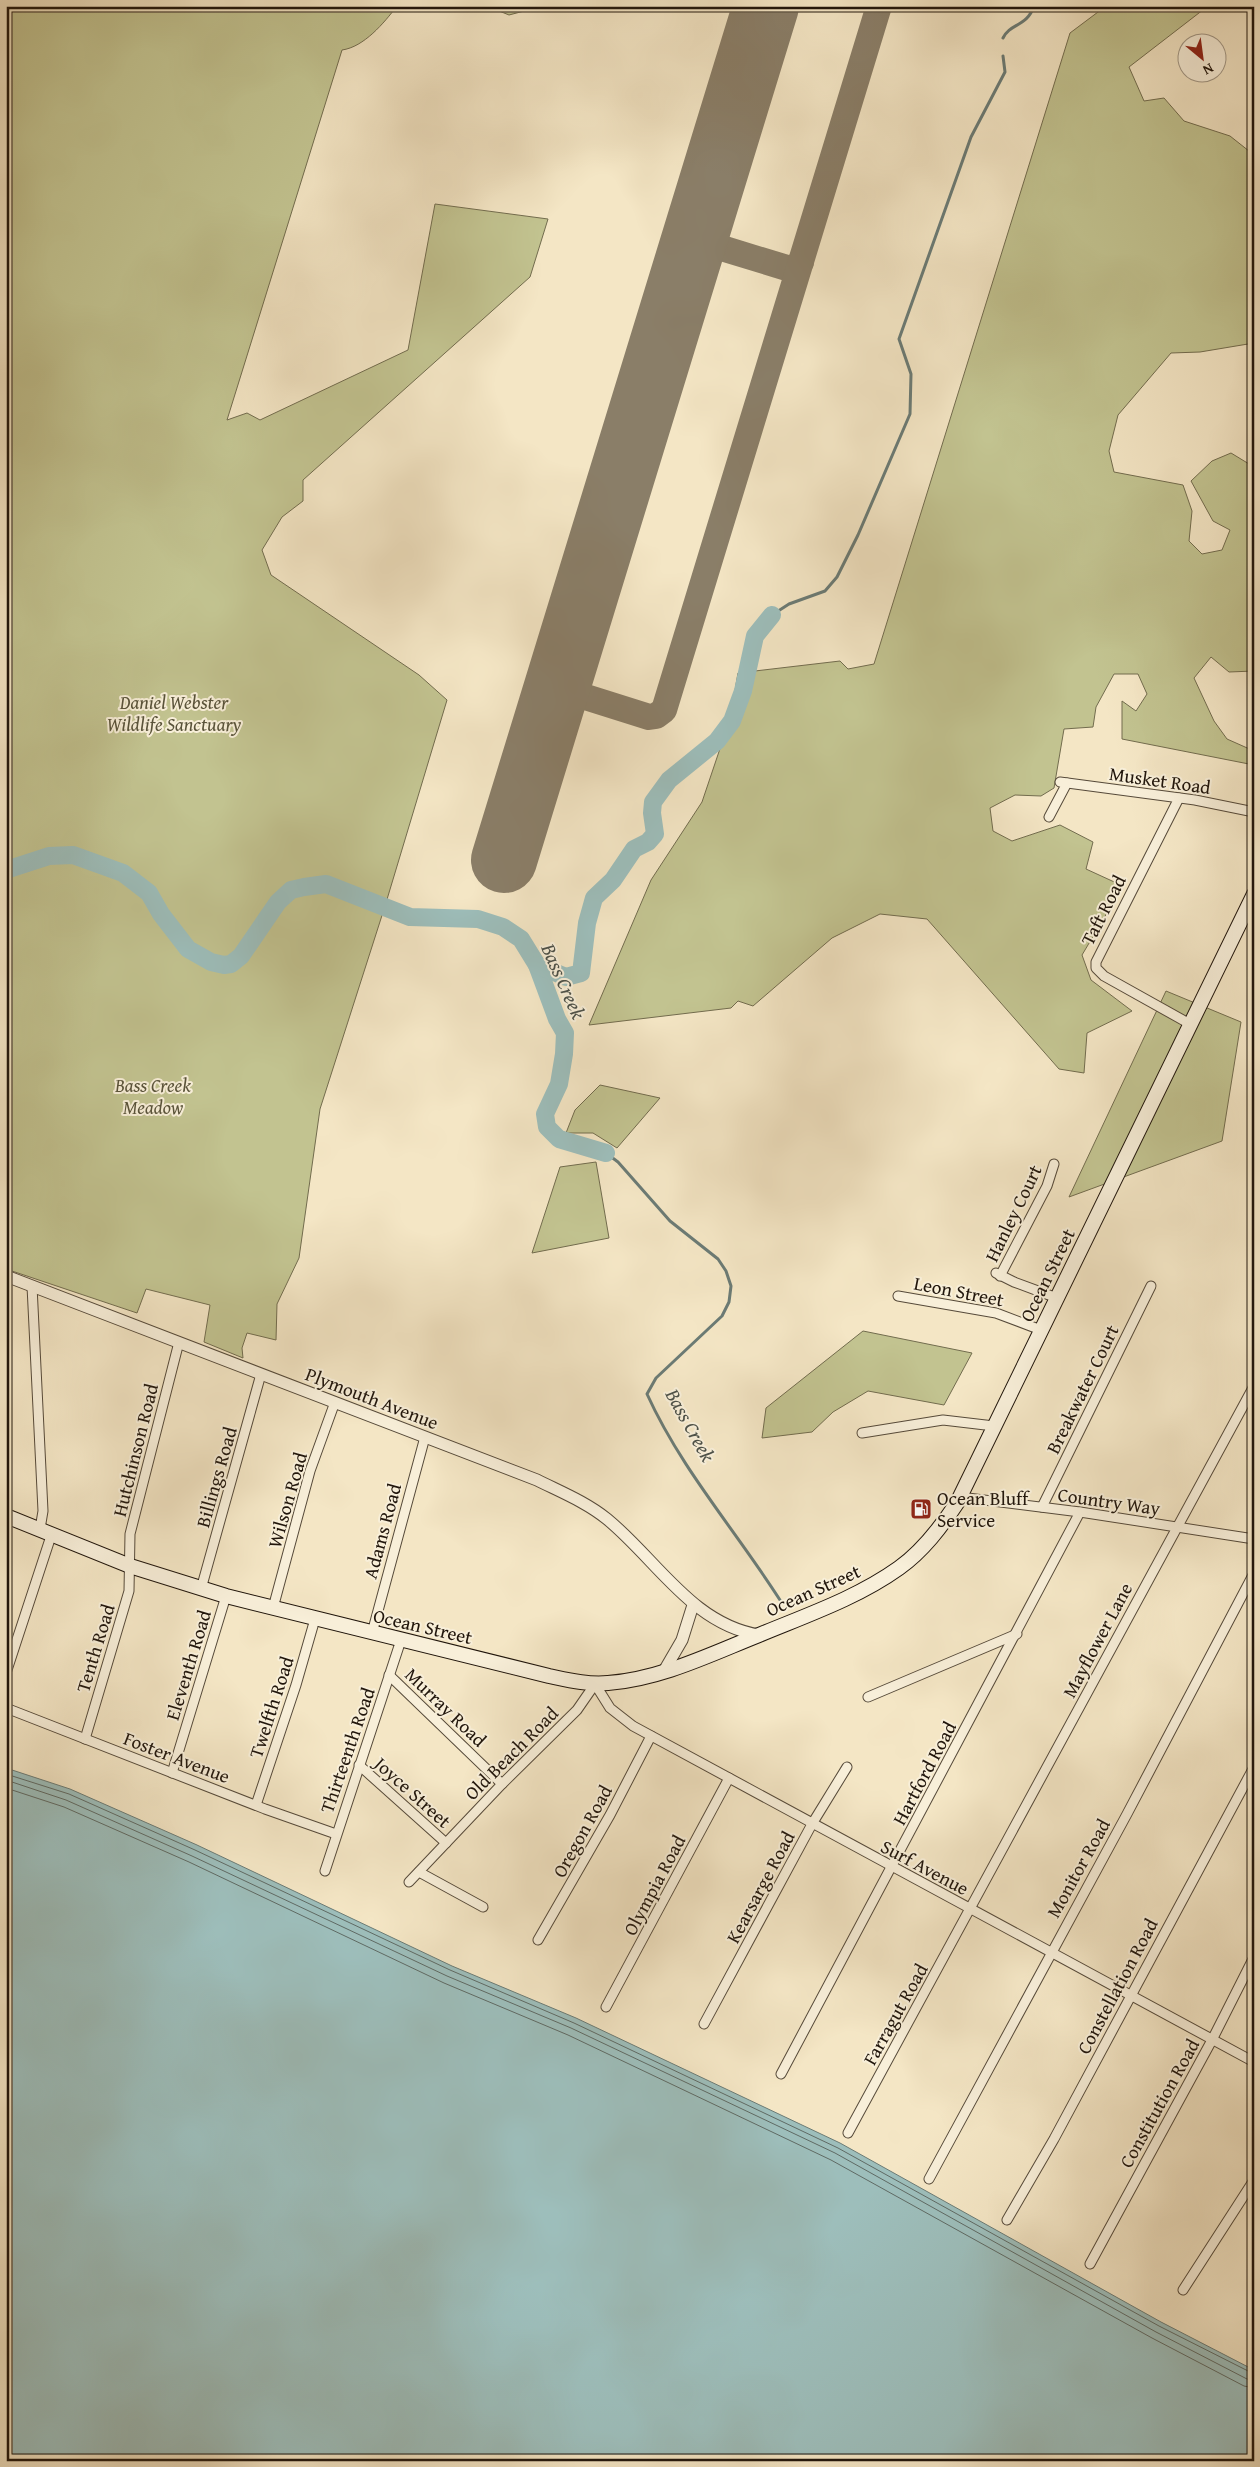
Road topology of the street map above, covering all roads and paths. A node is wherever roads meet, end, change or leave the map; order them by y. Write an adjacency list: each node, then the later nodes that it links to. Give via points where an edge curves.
1 (1179, 798): 2 (street, Musket Road); 3 (street, Musket Road, via 1064,782); 5 (street, Taft Road, via 1096,962 1096,968 1104,976)
2 (1254, 812)
3 (1049, 816)
4 (1254, 894): 5 (main road, Ocean Street)
5 (1190, 1024): 11 (main road, Ocean Street)
6 (1054, 1164): 11 (street, Hanley Court, via 1047,1186 998,1274)
7 (6, 1276): 8 (street, Plymouth Avenue)
8 (32, 1286): 13 (street, Plymouth Avenue); 25 (street)
9 (1151, 1286): 21 (street, Breakwater Court)
10 (898, 1296): 12 (street, Leon Street, via 996,1313)
11 (1057, 1298): 12 (main road, Ocean Street)
12 (1041, 1330): 17 (main road, Ocean Street)
13 (178, 1342): 14 (street, Plymouth Avenue); 27 (street, Hutchinson Road, via 130,1534)
14 (261, 1374): 16 (street, Plymouth Avenue); 29 (street, Billings Road)
15 (1254, 1386): 24 (street, Mayflower Lane)
16 (335, 1402): 19 (street, Plymouth Avenue); 32 (street, Wilson Road, via 310,1471)
17 (994, 1426): 18 (street, via 943,1420); 20 (main road, Ocean Street)
18 (862, 1433)
19 (425, 1437): 31 (street, Plymouth Avenue, via 537,1480 590,1506 625,1535); 34 (street, Adams Road)
20 (960, 1497): 21 (street, Country Way); 36 (main road, Ocean Street, via 934,1536 900,1568 847,1598)
21 (1042, 1507): 22 (street, Country Way)
22 (1080, 1512): 24 (street, Country Way); 35 (street, Hartford Road)
23 (6, 1516): 25 (main road, Ocean Street)
24 (1176, 1527): 26 (street, Country Way); 61 (street, Mayflower Lane)
25 (46, 1531): 27 (main road, Ocean Street); 39 (street)
26 (1254, 1539)
27 (130, 1566): 29 (main road, Ocean Street); 45 (street, Tenth Road, via 129,1590)
28 (1254, 1573): 63 (street, Monitor Road)
29 (201, 1589): 30 (main road, Ocean Street)
30 (226, 1596): 32 (main road, Ocean Street); 49 (street, Eleventh Road)
31 (693, 1606): 36 (street, Plymouth Avenue, via 736,1630); 38 (street, via 682,1640)
32 (273, 1608): 33 (main road, Ocean Street)
33 (315, 1618): 34 (main road, Ocean Street); 52 (street, Twelfth Road)
34 (372, 1633): 37 (main road, Ocean Street)
35 (1017, 1634): 42 (street); 56 (street, Hartford Road)
36 (759, 1635): 38 (main road, Ocean Street)
37 (401, 1640): 40 (street, Thirteenth Road); 41 (main road, Ocean Street)
38 (664, 1671): 41 (main road, Ocean Street, via 636,1679)
39 (6, 1673)
40 (389, 1675): 46 (street, Thirteenth Road); 51 (street, Murray Road)
41 (595, 1684): 44 (street, Surf Avenue, via 618,1716); 51 (street, Old Beach Road, via 577,1710)
42 (868, 1697)
43 (6, 1708): 45 (street, Foster Avenue)
44 (651, 1736): 50 (street, Surf Avenue); 62 (street, Oregon Road)
45 (85, 1739): 49 (street, Foster Avenue)
46 (359, 1765): 54 (street, Thirteenth Road); 55 (street, Joyce Street)
47 (1254, 1767): 65 (street, Constellation Road)
48 (847, 1768): 53 (street, Kearsarge Road)
49 (172, 1773): 52 (street, Foster Avenue)
50 (729, 1778): 53 (street, Surf Avenue); 66 (street, Olympia Road)
51 (502, 1784): 55 (street, Old Beach Road)
52 (256, 1806): 54 (street, Foster Avenue)
53 (812, 1824): 56 (street, Surf Avenue); 67 (street, Kearsarge Road)
54 (336, 1834): 57 (street, Thirteenth Road)
55 (446, 1843): 58 (street, Old Beach Road)
56 (893, 1867): 61 (street, Surf Avenue); 70 (street, Hartford Road)
57 (324, 1871)
58 (419, 1872): 59 (street, Old Beach Road); 60 (street)
59 (410, 1882)
60 (483, 1907)
61 (970, 1909): 63 (street, Surf Avenue); 71 (street, Farragut Road)
62 (538, 1940)
63 (1051, 1953): 65 (street, Surf Avenue); 72 (street, Monitor Road)
64 (1254, 1957): 68 (street, Constitution Road)
65 (1131, 1996): 68 (street, Surf Avenue); 74 (street, Constellation Road)
66 (606, 2007)
67 (704, 2024)
68 (1212, 2040): 69 (street, Surf Avenue); 75 (street, Constitution Road)
69 (1254, 2062)
70 (781, 2074)
71 (848, 2134)
72 (930, 2179)
73 (1254, 2180): 76 (street)
74 (1007, 2220)
75 (1090, 2264)
76 (1183, 2290)

